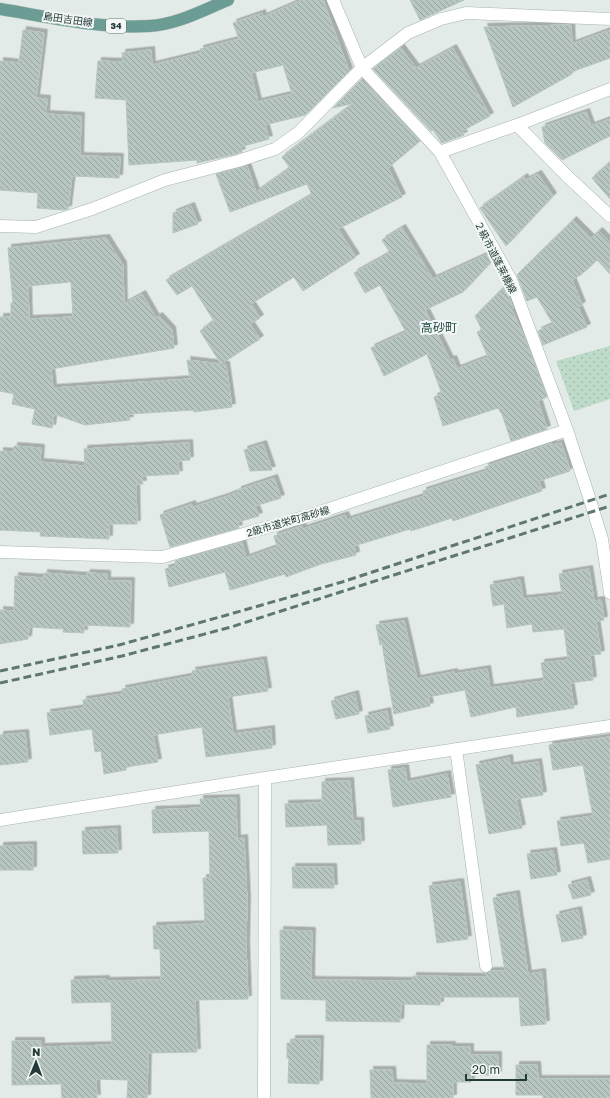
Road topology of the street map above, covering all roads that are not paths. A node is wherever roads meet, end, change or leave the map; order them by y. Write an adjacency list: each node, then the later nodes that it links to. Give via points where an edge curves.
1 (228, 0): 3 (main road, 島田吉田線 / 34, via 184,18 151,26 91,23)
2 (333, 0): 5 (street, ２級市道蓬莱橋線)
3 (0, 9)
4 (610, 19): 5 (street, via 466,13 441,19 408,33)
5 (362, 68): 8 (street, ２級市道蓬莱橋線); 10 (street, via 298,133 275,149 165,180 92,209 36,227)
6 (610, 89): 7 (street)
7 (517, 125): 8 (street); 9 (street)
8 (440, 152): 11 (street, ２級市道蓬莱橋線, via 511,280)
9 (610, 216)
10 (0, 226)
11 (567, 430): 12 (street, 2級市道栄町高砂線, via 311,516 162,558); 13 (street, ２級市道蓬莱橋線, via 602,539)
12 (0, 552)
13 (610, 592)
14 (610, 726): 15 (street)
15 (456, 749): 16 (street); 18 (street)
16 (265, 778): 17 (street); 19 (street)
17 (0, 820)
18 (486, 966)
19 (264, 1098)

